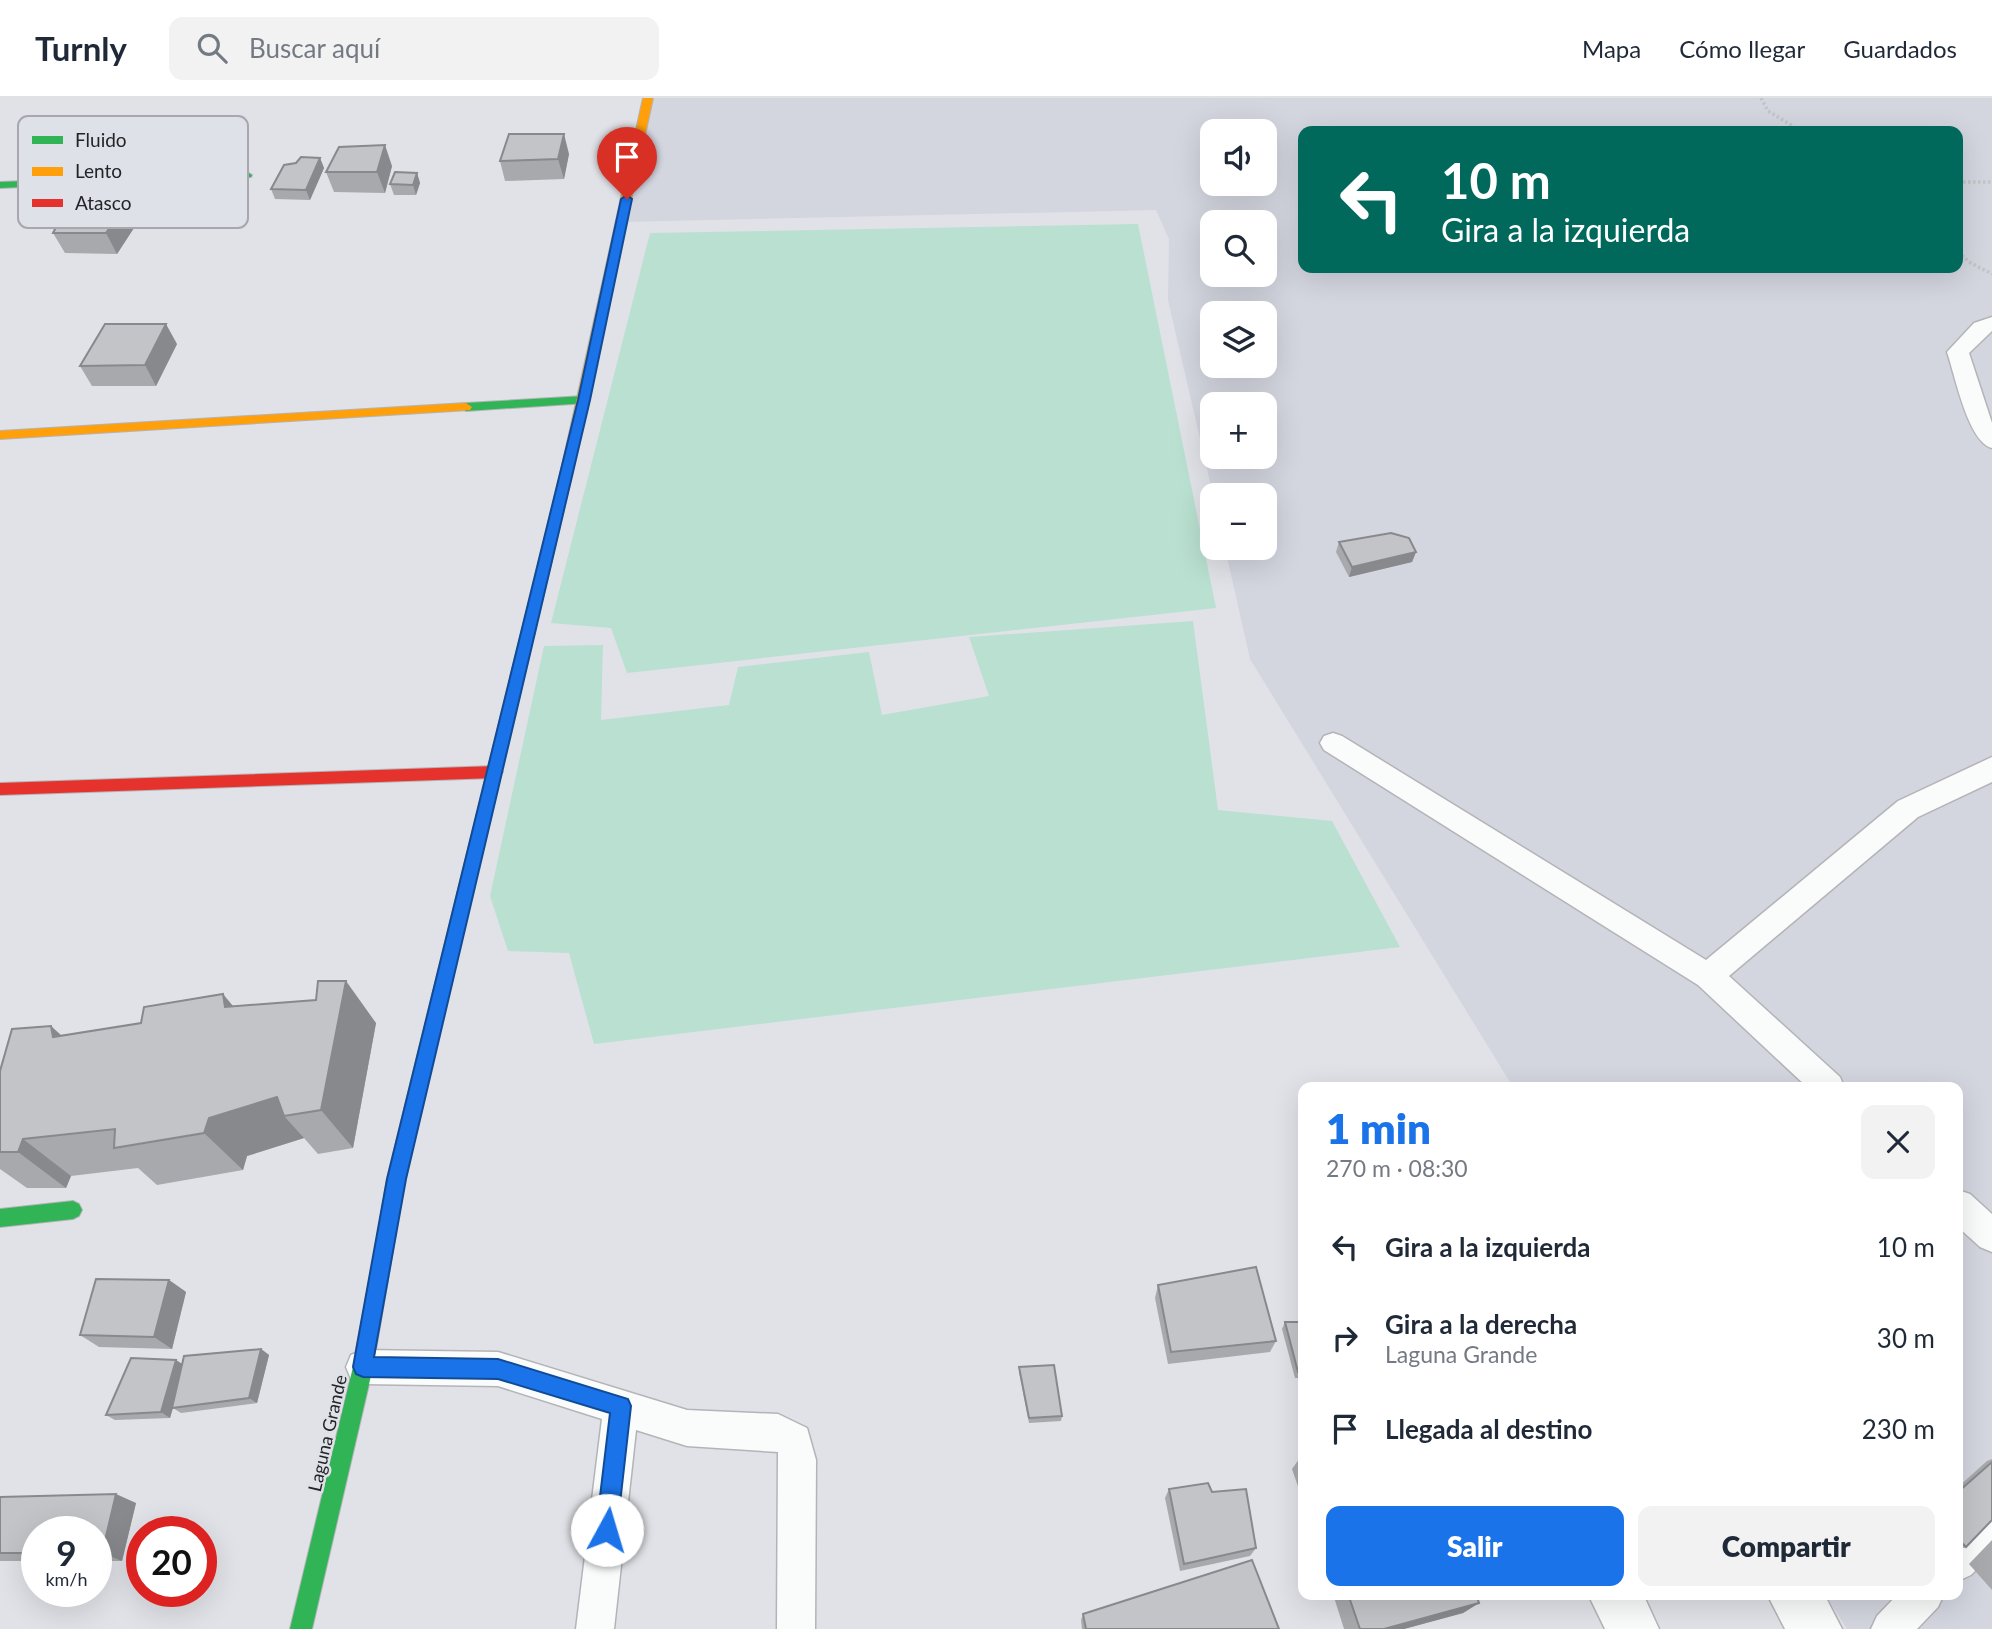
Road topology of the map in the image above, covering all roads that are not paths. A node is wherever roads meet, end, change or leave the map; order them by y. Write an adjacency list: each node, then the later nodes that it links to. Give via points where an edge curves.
1 (648, 98): 5 (main road, Laguna Grande)
2 (18, 184): 3 (main road)
3 (0, 185)
4 (1992, 323): 7 (lane, via 1980,328 1958,352 1983,429)
5 (584, 400): 6 (main road); 10 (main road, Laguna Grande)
6 (0, 435)
7 (1992, 441)
8 (1333, 743): 12 (lane)
9 (1992, 767): 12 (lane, via 1908,808)
10 (495, 772): 11 (main road); 18 (main road, Laguna Grande, via 396,1179)
11 (0, 789)
12 (1708, 976): 13 (lane)
13 (1824, 1082)
14 (73, 1210): 16 (main road)
15 (1963, 1210): 17 (lane)
16 (0, 1218)
17 (1992, 1236)
18 (363, 1367): 19 (lane, via 498,1369); 25 (main road, Laguna Grande)
19 (621, 1406): 26 (lane); 27 (lane, via 687,1428 778,1432 794,1441 798,1460)
20 (1992, 1528): 21 (lane)
21 (1963, 1557)
22 (1617, 1600): 28 (street)
23 (1797, 1600): 29 (street)
24 (1919, 1600): 30 (lane)
25 (301, 1629)
26 (596, 1629)
27 (796, 1629)
28 (1633, 1629)
29 (1816, 1629)
30 (1890, 1629)

